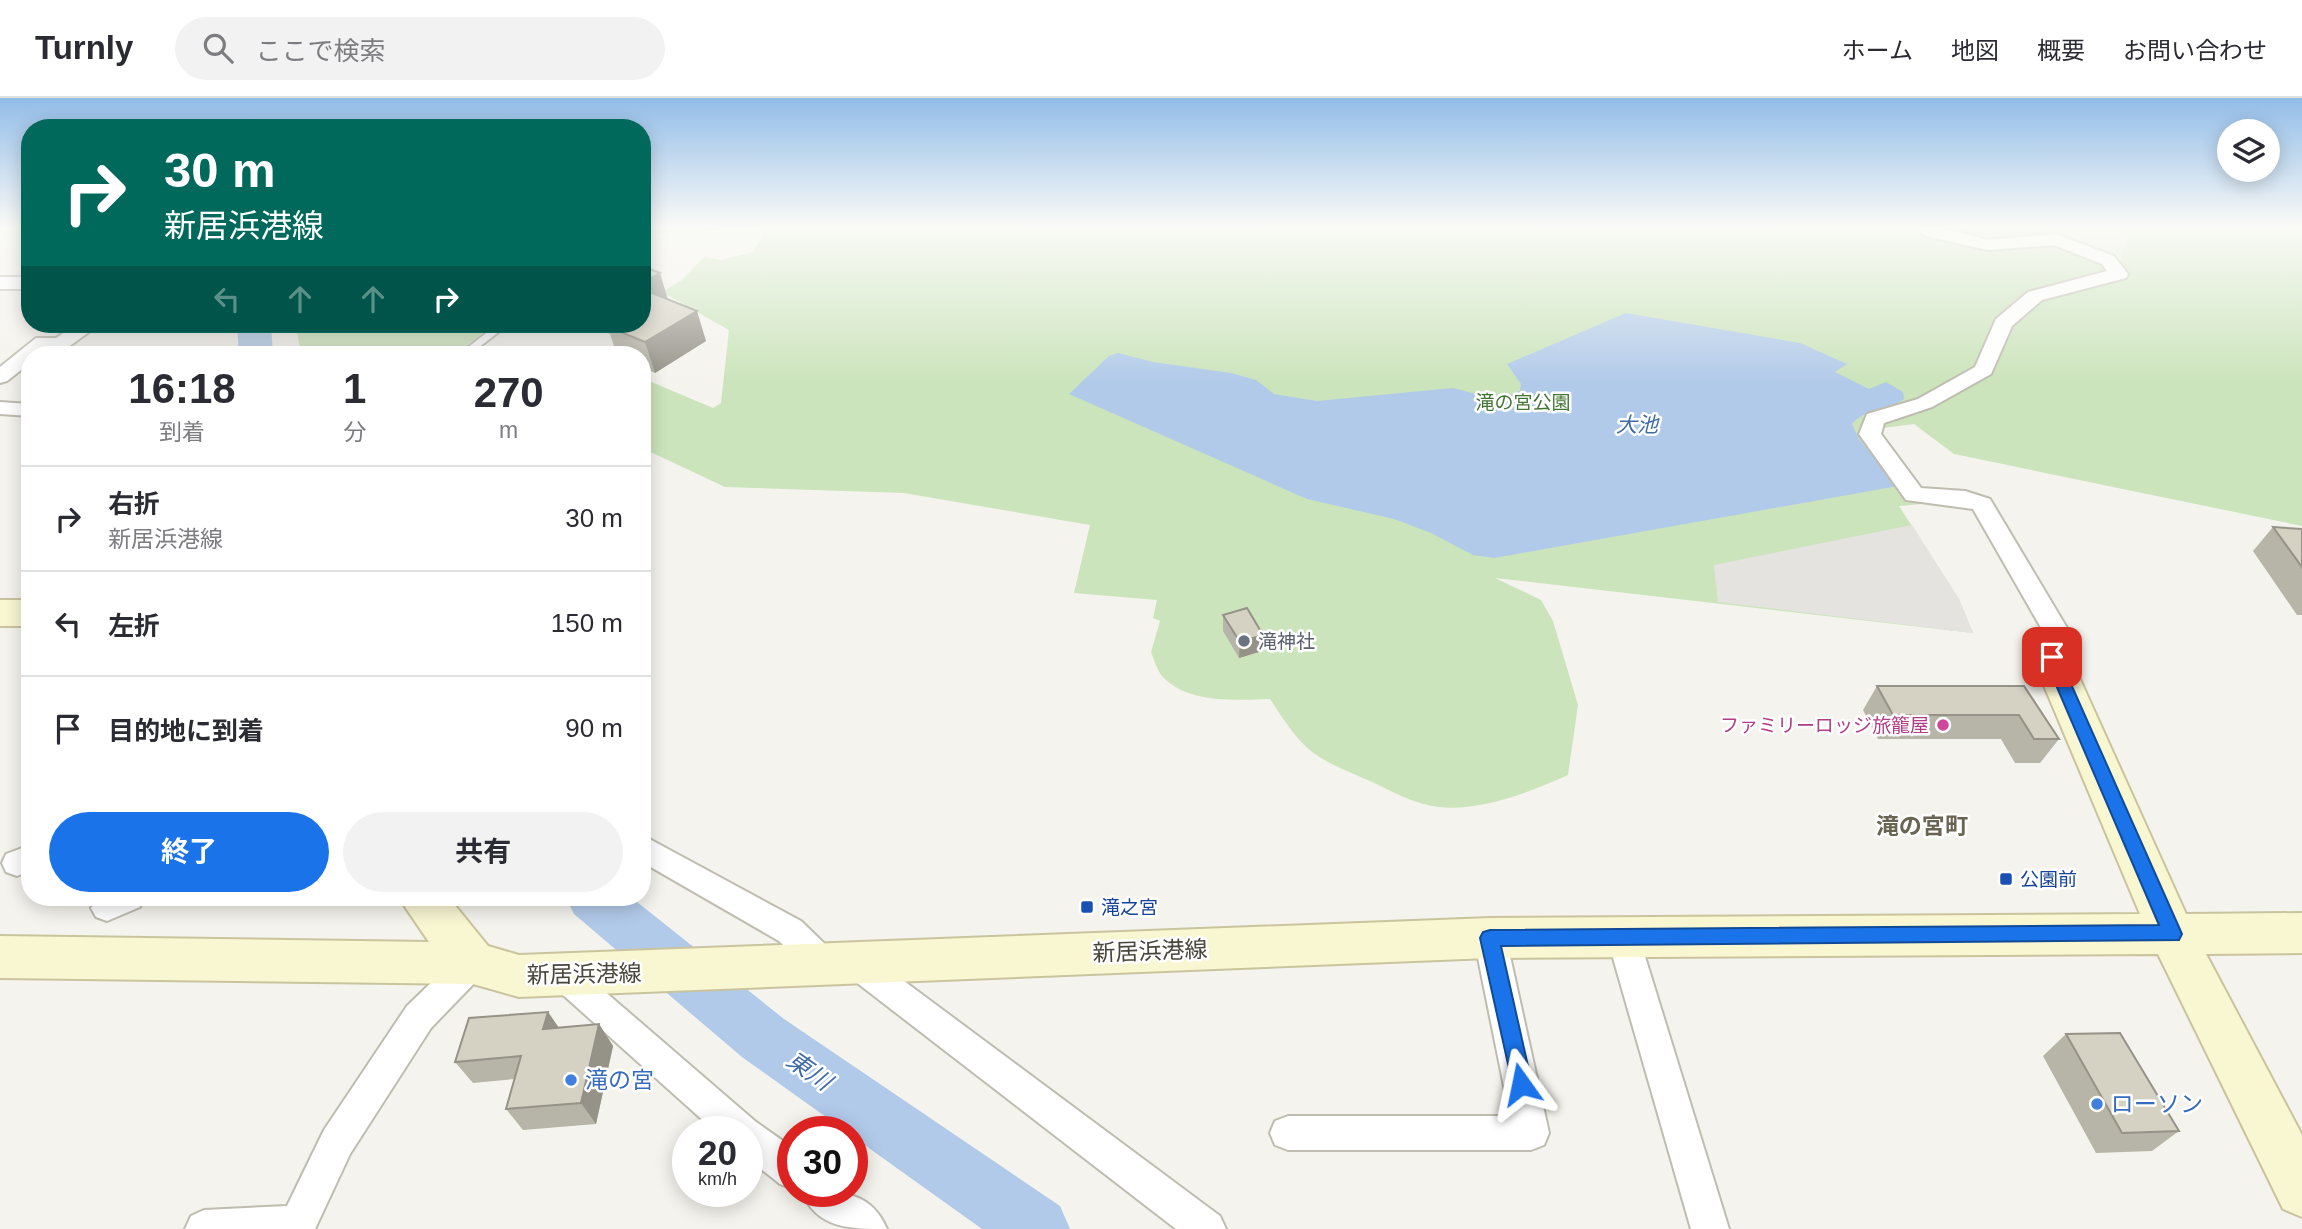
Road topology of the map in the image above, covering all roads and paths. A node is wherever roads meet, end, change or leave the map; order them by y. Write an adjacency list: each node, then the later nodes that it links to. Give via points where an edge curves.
1 (2105, 278): 14 (street, via 2035,296 2003,323 1984,370 1925,403 1875,419 1870,434 1914,495 1965,498 1982,504 2057,633)
2 (0, 283): 3 (street)
3 (21, 283)
4 (76, 333): 6 (street, via 60,344 43,342)
5 (492, 333): 7 (lane)
6 (38, 346)
7 (475, 346)
8 (21, 360): 9 (street)
9 (0, 377)
10 (0, 408): 11 (street)
11 (21, 409)
12 (0, 613): 13 (main road)
13 (21, 614)
14 (2052, 657): 18 (main road)
15 (651, 852): 22 (street)
16 (428, 906): 23 (main road)
17 (2302, 933): 18 (main road, 新居浜港線)
18 (2172, 934): 19 (main road, 新居浜港線); 29 (main road)
19 (1623, 937): 20 (main road, 新居浜港線); 35 (street)
20 (1490, 938): 22 (main road, 新居浜港線); 26 (street, via 1531,1133)
21 (0, 957): 23 (main road, 新居浜港線)
22 (839, 962): 24 (main road, 新居浜港線, via 774,969); 34 (street)
23 (473, 963): 24 (main road, 新居浜港線, via 519,976); 31 (street, via 419,1017 337,1142)
24 (583, 975): 25 (street)
25 (726, 1116)
26 (1288, 1133)
27 (763, 1148): 28 (street)
28 (777, 1159)
29 (2302, 1190)
30 (839, 1207): 33 (street)
31 (296, 1227): 32 (street)
32 (204, 1229)
33 (868, 1229)
34 (1208, 1229)
35 (1710, 1229)

